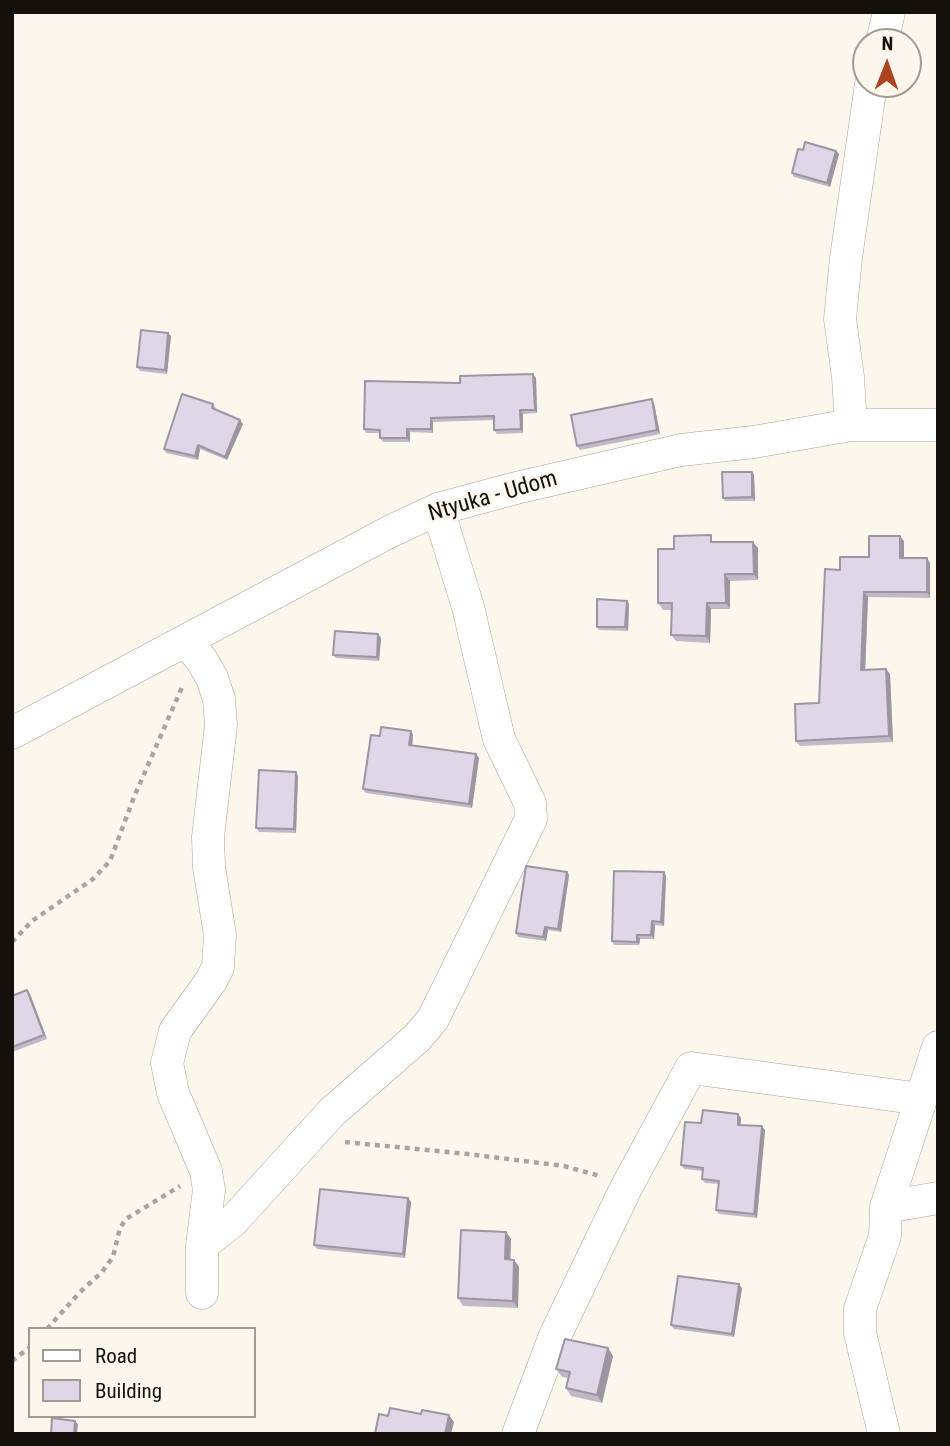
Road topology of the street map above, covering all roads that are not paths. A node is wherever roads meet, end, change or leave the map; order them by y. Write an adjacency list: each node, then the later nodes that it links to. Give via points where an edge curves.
1 (869, 98): 2 (street, via 840,319)
2 (851, 425): 3 (street, Ntyuka - Udom); 4 (street, Ntyuka - Udom, via 681,450)
3 (938, 425)
4 (438, 509): 5 (street, Ntyuka - Udom, via 389,532); 11 (street, via 468,607 499,739 530,803 531,819 433,1019 306,1140 233,1221)
5 (193, 650): 6 (street, Ntyuka - Udom); 11 (street, via 212,678 219,699 221,725 208,837 221,952 211,981 175,1031 167,1063 173,1093 206,1171 208,1205)
6 (12, 733)
7 (938, 1047): 8 (street)
8 (921, 1099): 10 (street); 13 (street, via 691,1068 626,1188 554,1338)
9 (938, 1198): 10 (street)
10 (886, 1207): 14 (street, via 885,1236 860,1309 860,1333)
11 (202, 1245): 12 (street)
12 (202, 1293)
13 (518, 1434)
14 (884, 1434)

